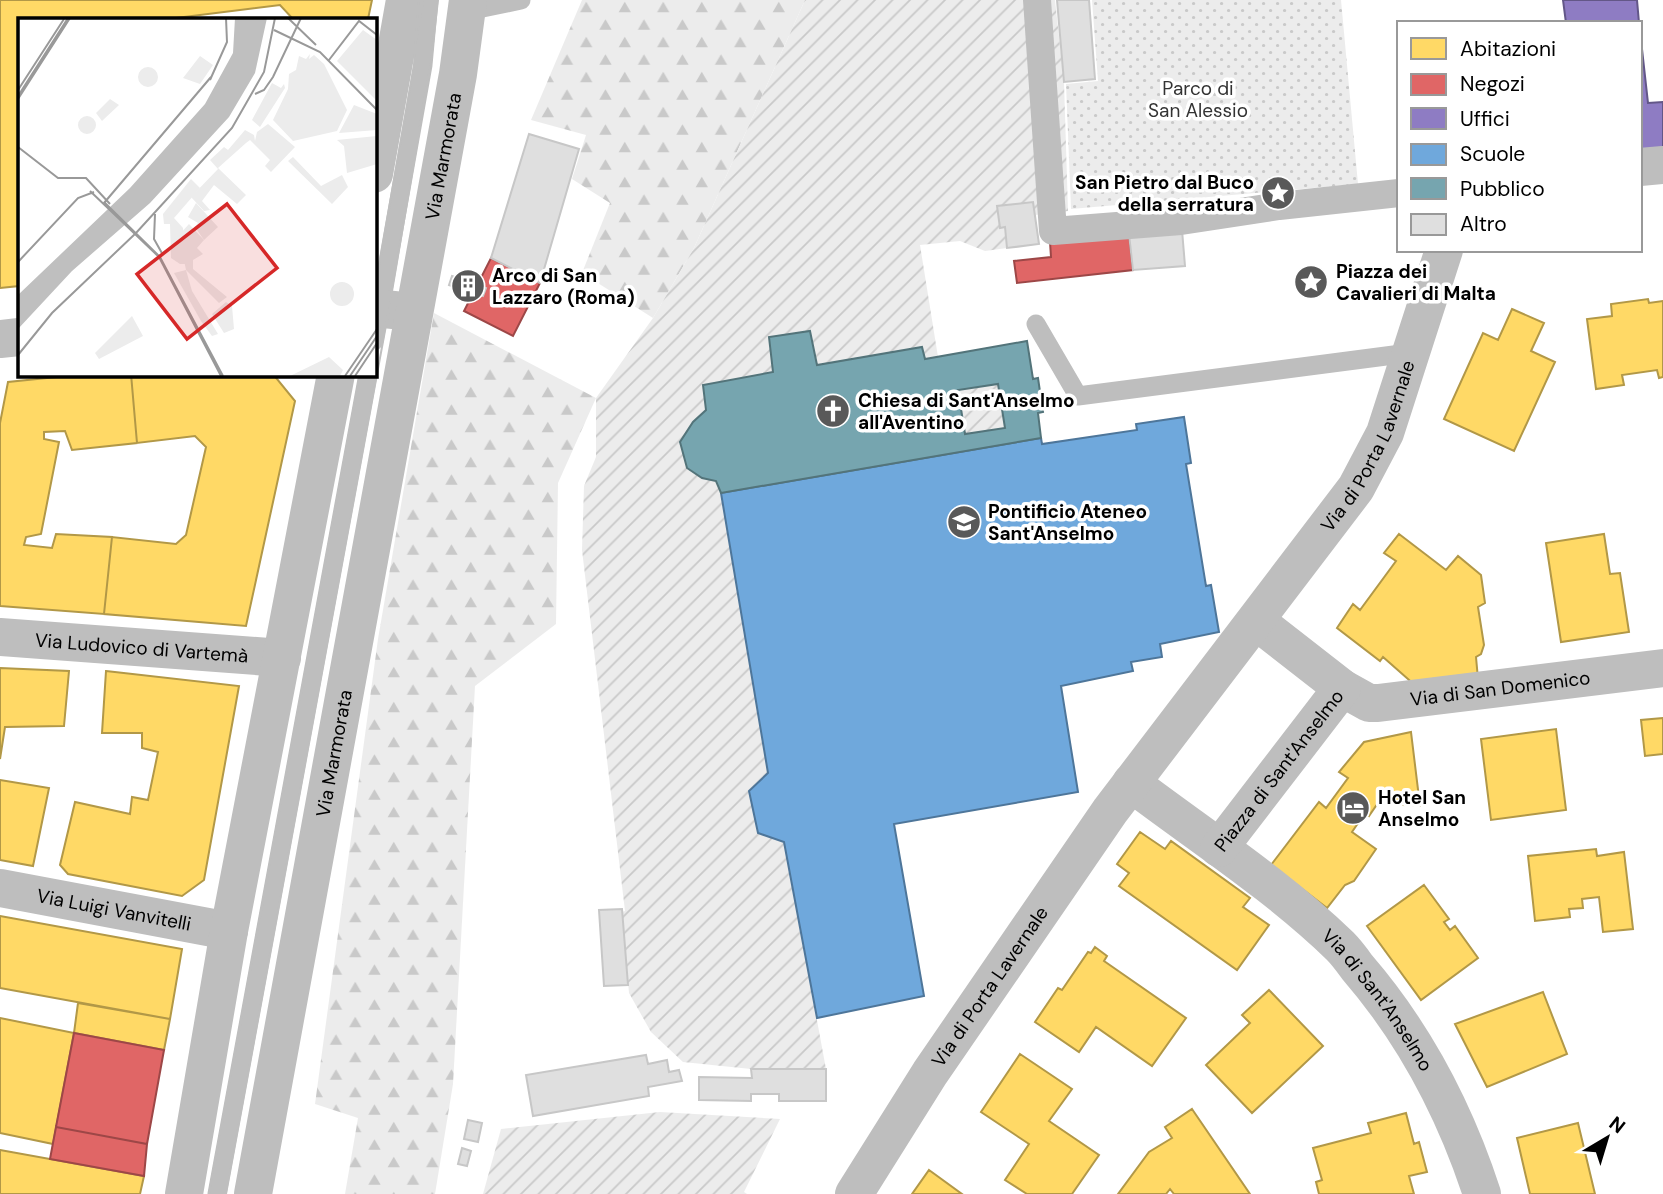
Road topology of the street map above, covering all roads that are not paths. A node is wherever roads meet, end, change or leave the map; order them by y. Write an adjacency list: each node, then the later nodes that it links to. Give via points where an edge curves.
1 (405, 0): 6 (street)
2 (429, 0): 11 (lane, Via Marmorata)
3 (521, 0): 5 (lane)
4 (1037, 0): 9 (street, via 1053,231 1181,221)
5 (470, 4): 11 (street, Via Marmorata)
6 (376, 163)
7 (1663, 165): 8 (street)
8 (1642, 167)
9 (1397, 193)
10 (1443, 252): 15 (street, Via di Porta Lavernale)
11 (386, 317): 29 (street, Via Marmorata)
12 (1036, 324): 15 (lane, via 1078,396)
13 (18, 337): 14 (street)
14 (0, 339)
15 (1409, 353): 18 (street, Via di Porta Lavernale, via 1385,433 1368,468)
16 (336, 376): 20 (street)
17 (368, 376): 28 (lane, Via Marmorata)
18 (1256, 621): 22 (street, Piazza di Sant'Anselmo); 23 (street)
19 (0, 637): 20 (street, Via Ludovico di Vartemà)
20 (282, 658): 26 (street)
21 (1663, 668): 22 (street, Via di San Domenico, via 1378,703)
22 (1342, 688): 24 (street, Piazza di Sant'Anselmo)
23 (1131, 783): 24 (street, Piazza di Sant'Anselmo); 30 (street, Via di Porta Lavernale, via 930,1073)
24 (1219, 848): 31 (street, Via di Sant'Anselmo, via 1310,919 1373,986 1438,1088)
25 (0, 888): 26 (street, Via Luigi Vanvitelli)
26 (229, 932): 27 (street)
27 (184, 1194)
28 (217, 1194)
29 (253, 1194)
30 (854, 1194)
31 (1482, 1194)

